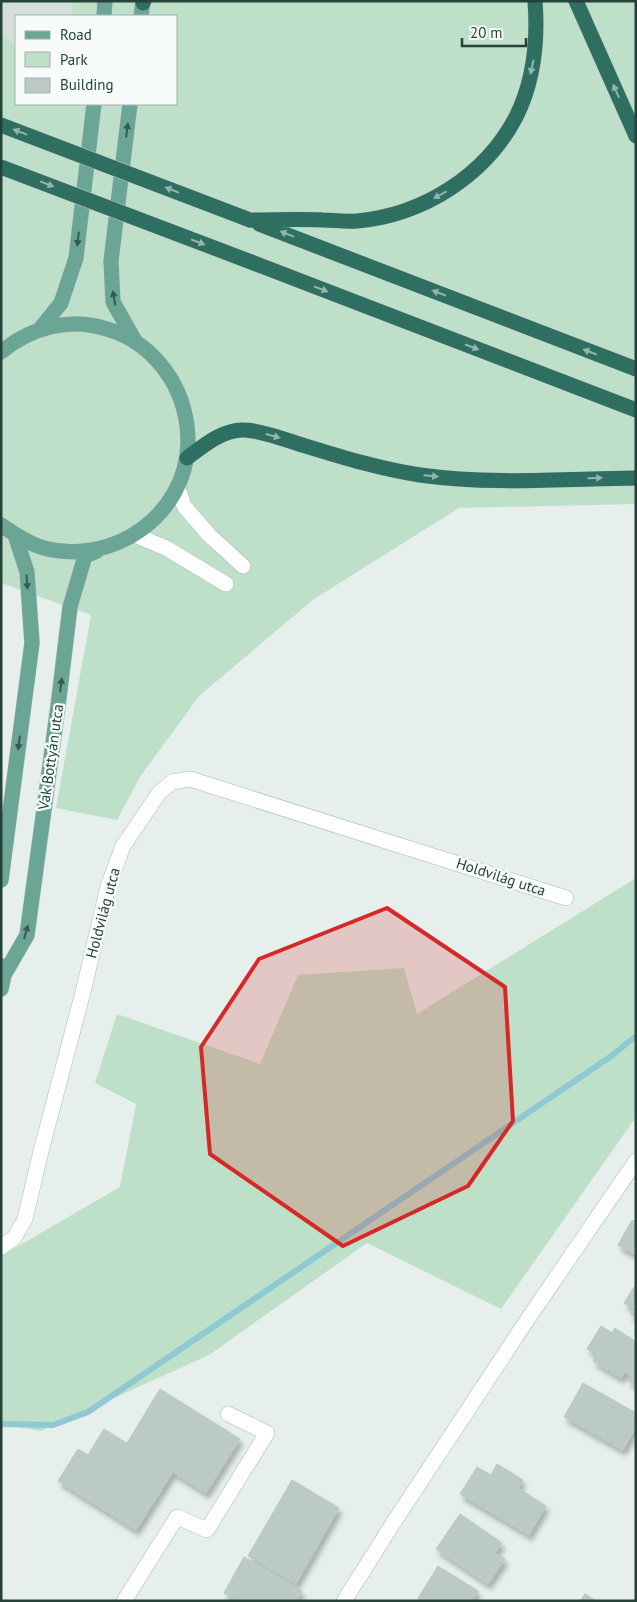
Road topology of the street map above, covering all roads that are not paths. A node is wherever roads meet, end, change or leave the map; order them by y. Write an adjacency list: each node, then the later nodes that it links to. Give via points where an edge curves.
1 (105, 1): 4 (main road)
2 (535, 1): 10 (highway, one-way to 10, via 534,55 523,98 496,148 474,171 421,205 390,215 356,221)
3 (576, 1): 8 (highway, one-way to 3)
4 (104, 15)
5 (94, 105): 11 (main road, one-way to 11, via 76,258 61,303)
6 (130, 105): 12 (main road, one-way to 6, via 113,302 111,262)
7 (1, 125): 10 (highway, one-way to 7, bridge)
8 (636, 136)
9 (1, 167): 15 (highway, one-way to 15, bridge)
10 (250, 220): 14 (highway, one-way to 10)
11 (40, 329): 12 (main road, via 79,324 99,326); 13 (main road, via 14,341)
12 (135, 341): 16 (main road, via 161,363 179,392 188,424)
13 (1, 352)
14 (636, 369)
15 (636, 410)
16 (187, 458): 17 (highway, one-way to 17, via 226,433 244,430 419,475 504,482); 18 (main road)
17 (636, 478)
18 (178, 488): 21 (main road, via 160,514); 23 (street, via 184,506)
19 (1, 525): 20 (main road)
20 (15, 535): 22 (main road, via 44,548 75,552); 25 (main road, one-way to 25, via 27,572 32,644)
21 (136, 535): 22 (main road); 24 (street, via 166,548)
22 (106, 548): 27 (main road, Vak Bottyán utca, one-way to 22, via 27,935 70,607 86,556)
23 (243, 566)
24 (226, 584)
25 (1, 880)
26 (566, 898): 29 (street, Holdvilág utca, via 190,779 172,782 159,793 123,846 108,886 25,1219 14,1238)
27 (2, 975)
28 (636, 1161): 31 (street, via 525,1322)
29 (1, 1247)
30 (228, 1414): 32 (street, via 267,1433 207,1530 176,1517)
31 (346, 1600)
32 (124, 1601)

